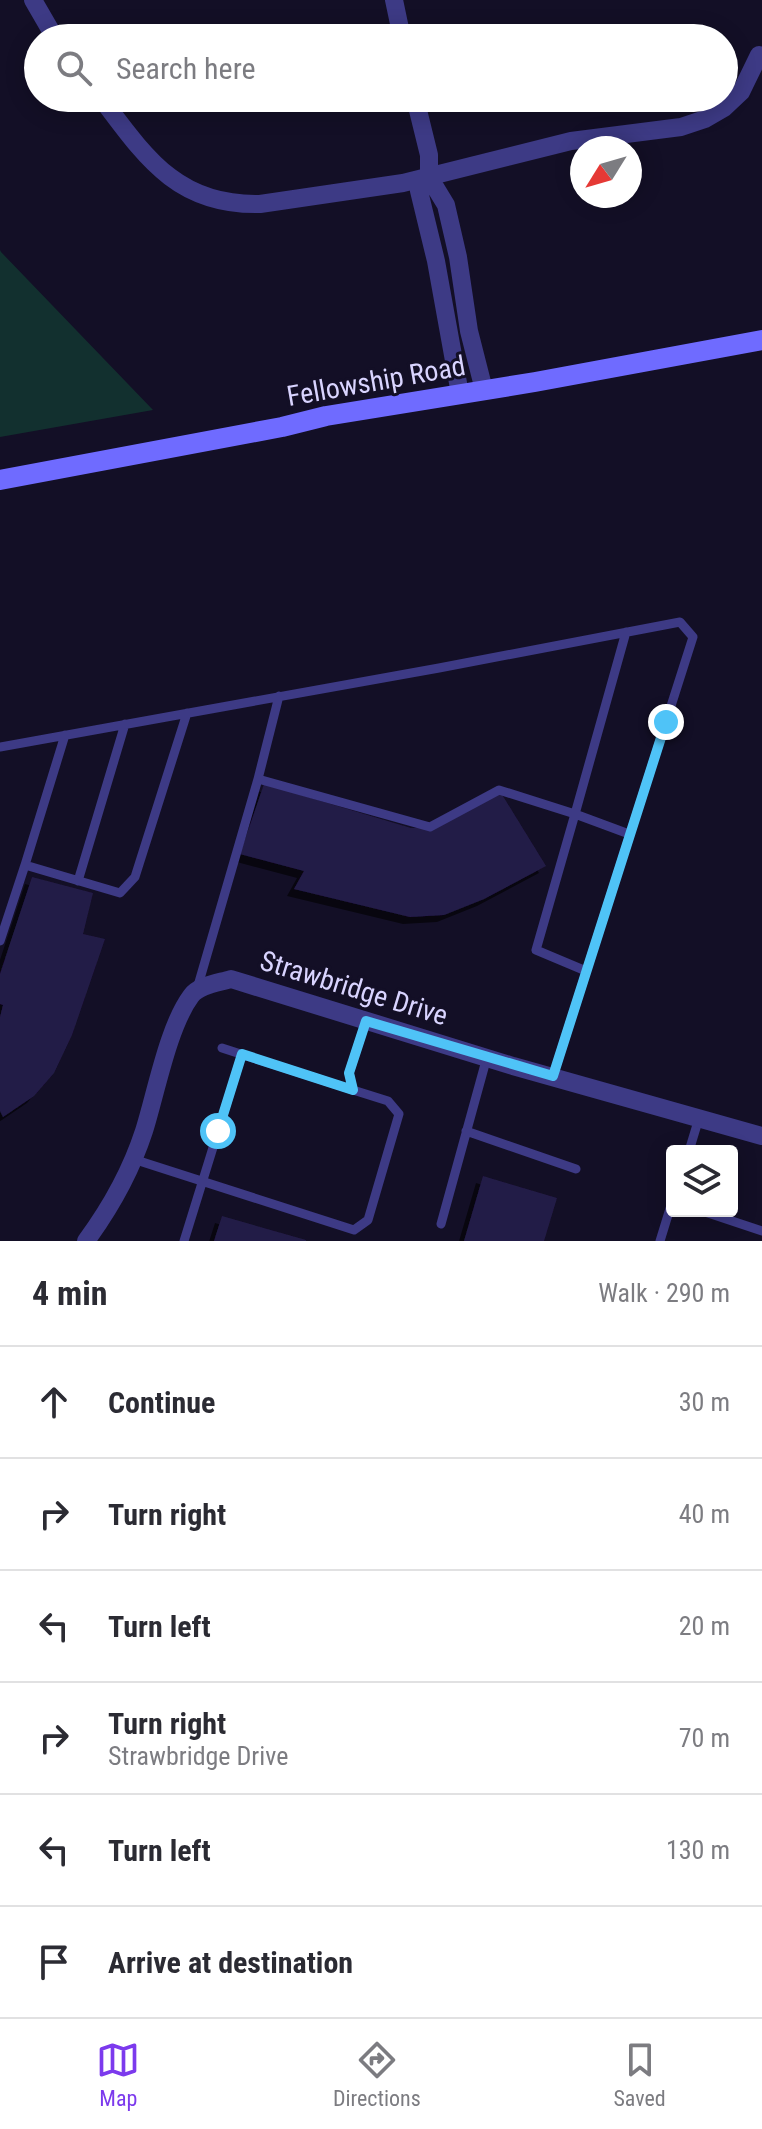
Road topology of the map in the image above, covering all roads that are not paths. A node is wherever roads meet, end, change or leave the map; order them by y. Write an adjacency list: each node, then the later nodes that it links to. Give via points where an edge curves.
1 (33, 0): 3 (street)
2 (394, 0): 4 (street)
3 (47, 24)
4 (399, 24)
5 (759, 55): 6 (street)
6 (738, 95)
7 (112, 112): 10 (street, via 171,179 215,200 285,201)
8 (418, 112): 10 (street)
9 (717, 112): 10 (street, via 655,132 571,141)
10 (429, 177): 12 (street, via 446,205); 13 (street, via 419,191)
11 (762, 340): 12 (street, Fellowship Road)
12 (484, 390): 13 (street, Fellowship Road)
13 (460, 394): 14 (street, Fellowship Road)
14 (0, 480)
15 (626, 632): 16 (lane); 22 (lane); 23 (lane, via 680,622 693,637)
16 (279, 696): 17 (lane); 21 (lane)
17 (187, 713): 18 (lane); 25 (lane, via 135,877 120,893)
18 (125, 724): 19 (lane); 25 (lane)
19 (65, 735): 20 (lane); 24 (lane)
20 (0, 747)
21 (258, 779): 22 (lane, via 430,827 499,790); 28 (lane)
22 (575, 814): 23 (lane); 27 (lane, via 536,950)
23 (629, 834): 27 (lane)
24 (25, 865): 25 (lane); 26 (lane)
25 (78, 881)
26 (0, 941)
27 (586, 971): 33 (lane)
28 (197, 989): 29 (street, Strawbridge Drive, via 231,979); 39 (street, via 170,1044)
29 (366, 1021): 32 (street, Strawbridge Drive); 34 (lane, via 349,1073)
30 (222, 1048): 31 (lane)
31 (242, 1054): 34 (lane); 41 (lane)
32 (487, 1057): 33 (street, Strawbridge Drive); 36 (lane)
33 (553, 1076): 35 (street, Strawbridge Drive)
34 (353, 1090): 41 (lane, via 388,1101 399,1114 368,1220 354,1230)
35 (699, 1118): 37 (street, Strawbridge Drive); 38 (lane)
36 (466, 1131): 40 (lane); 44 (lane)
37 (762, 1136)
38 (691, 1145)
39 (133, 1159): 41 (lane); 46 (street)
40 (576, 1169)
41 (202, 1182): 47 (lane)
42 (667, 1217): 48 (lane)
43 (720, 1217): 45 (lane)
44 (441, 1224)
45 (762, 1231)
46 (86, 1241)
47 (184, 1241)
48 (660, 1241)

